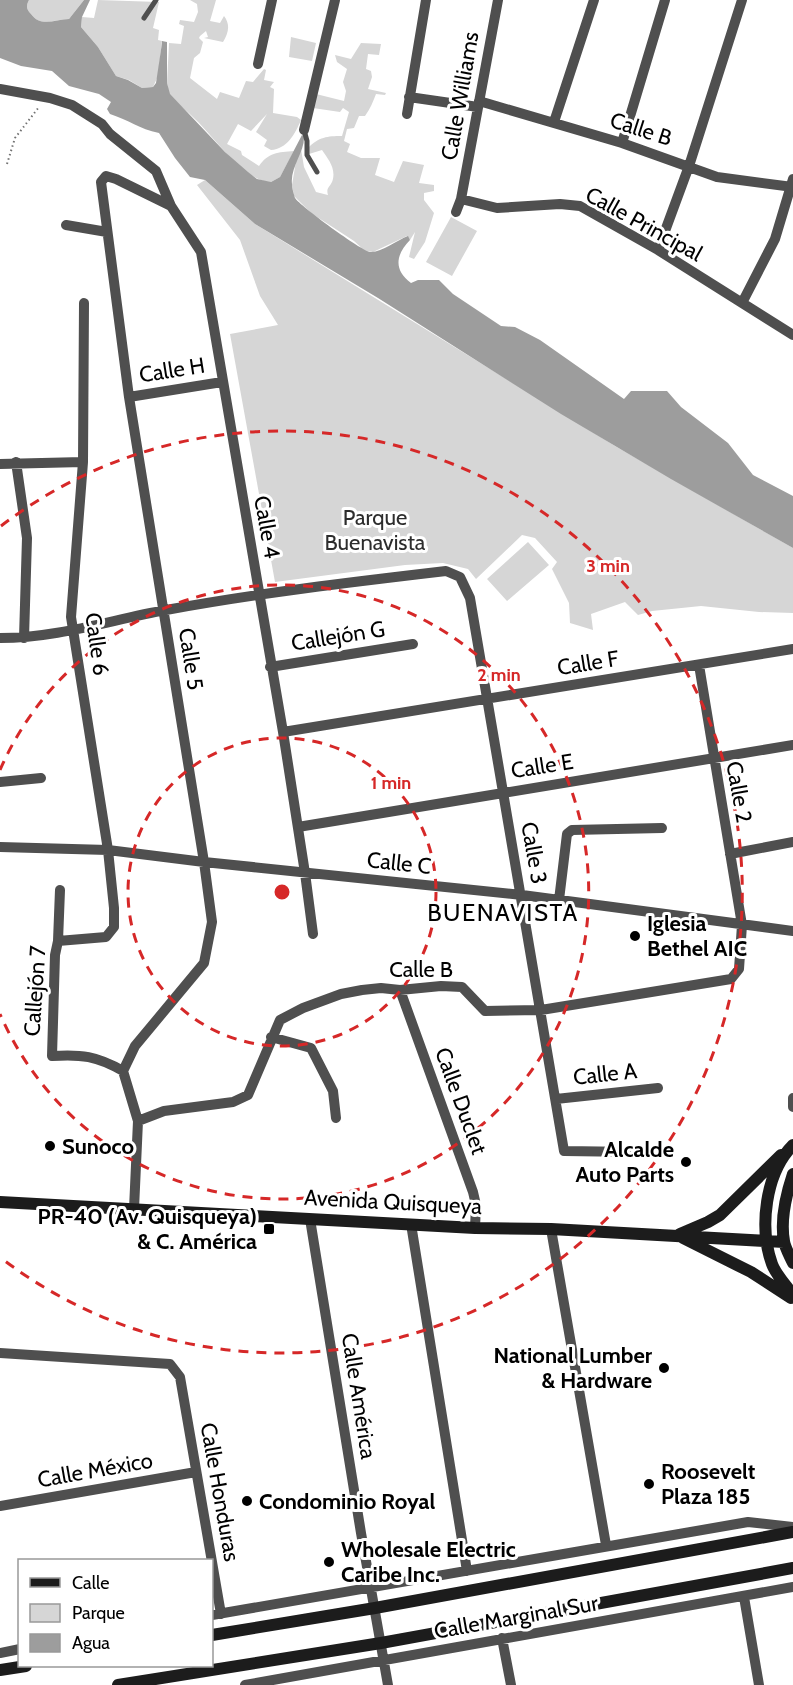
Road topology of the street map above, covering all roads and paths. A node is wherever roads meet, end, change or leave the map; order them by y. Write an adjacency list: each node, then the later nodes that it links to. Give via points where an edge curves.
1 (156, 0): 9 (lane)
2 (272, 0): 10 (street)
3 (335, 0): 17 (street)
4 (426, 0): 12 (street)
5 (498, 0): 14 (street, Calle Williams)
6 (594, 0): 16 (street)
7 (665, 0): 18 (street)
8 (742, 0): 20 (street)
9 (144, 18)
10 (258, 64)
11 (0, 89): 13 (street, Calle 4)
12 (409, 97): 14 (street); 15 (street)
13 (50, 98): 19 (path, via 15,138); 24 (street, Calle 4, via 72,105 102,124 156,171)
14 (478, 104): 16 (street, Calle B); 23 (street, Calle Williams)
15 (406, 114)
16 (554, 122): 18 (street, Calle B)
17 (304, 130): 21 (lane, via 307,155)
18 (622, 142): 20 (street, Calle B)
19 (7, 164)
20 (689, 166): 22 (street, Calle B, via 717,177); 28 (street)
21 (317, 172)
22 (792, 184): 30 (street, via 775,239)
23 (461, 199): 25 (street, Calle Williams); 28 (street, Calle Principal, via 497,208 580,206)
24 (171, 206): 27 (street, Calle 5, via 106,176 101,182); 32 (street, Calle 4, via 201,252)
25 (456, 212)
26 (66, 225): 27 (street)
27 (107, 232): 33 (street, Calle 5)
28 (658, 250): 30 (street, Calle Principal)
29 (84, 303): 35 (street, Calle 6)
30 (742, 303): 31 (street, Calle Principal)
31 (793, 335)
32 (222, 382): 33 (street, Calle H); 37 (street, Calle 4)
33 (129, 397): 38 (street, Calle 5)
34 (16, 462): 35 (street); 36 (street); 41 (street, via 27,538)
35 (83, 462): 39 (street, Calle 6, via 71,618)
36 (0, 464)
37 (258, 594): 38 (street); 45 (street, Calle 4); 46 (street, Calle 3, via 446,571 460,577 470,598)
38 (164, 610): 39 (street); 59 (street, Calle 5)
39 (74, 631): 41 (street); 57 (street, Calle 6)
40 (0, 638): 41 (street)
41 (24, 638)
42 (413, 644): 45 (street, Callejón G)
43 (793, 649): 44 (street, Calle F)
44 (699, 665): 46 (street, Calle F); 49 (street, Calle 2)
45 (270, 667): 47 (street, Calle 4)
46 (488, 698): 47 (street, Calle F); 52 (street, Calle 3)
47 (283, 732): 53 (street, Calle 4)
48 (793, 745): 49 (street, Calle E)
49 (714, 758): 52 (street, Calle E); 58 (street, Calle 2)
50 (41, 778): 51 (street)
51 (0, 782)
52 (504, 792): 53 (street, Calle E); 62 (street, Calle 3)
53 (298, 827): 60 (street, Calle 4)
54 (662, 828): 63 (street, via 572,830 567,834)
55 (793, 842): 58 (street)
56 (0, 847): 57 (street, Calle C)
57 (108, 850): 59 (street, Calle C); 67 (street, Calle 6, via 114,927 106,937)
58 (730, 854): 64 (street, Calle 2)
59 (204, 862): 60 (street, Calle C); 71 (street, Calle 5, via 212,922 204,963 135,1046)
60 (305, 873): 62 (street, Calle C); 66 (street, Calle 4)
61 (60, 890): 67 (street, Callejón 7)
62 (522, 895): 63 (street, Calle C); 69 (street, Calle 3)
63 (559, 900): 64 (street, Calle C)
64 (742, 925): 65 (street, Calle C); 69 (street, Calle B, via 739,969 731,979)
65 (793, 931)
66 (313, 934)
67 (58, 941): 71 (street, Callejón 7, via 52,1056 83,1055)
68 (400, 990): 69 (street, Calle B, via 462,987 485,1011); 70 (street, Calle B, via 381,988 341,994 280,1020); 85 (street, Calle Duclet, via 473,1192)
69 (541, 1010): 74 (street, Calle 3)
70 (271, 1037): 76 (street, via 311,1048 333,1091); 77 (street, Calle B, via 248,1095 233,1102 164,1111)
71 (123, 1071): 77 (street)
72 (658, 1088): 74 (street, Calle A)
73 (793, 1098): 75 (street)
74 (556, 1100): 79 (street, Calle 3, via 564,1151)
75 (793, 1107)
76 (336, 1118)
77 (138, 1121): 82 (street)
78 (791, 1147): 87 (street, via 720,1215); 88 (street, via 771,1180)
79 (635, 1152)
80 (793, 1174): 89 (street, via 787,1193)
81 (0, 1202): 82 (street, Avenida Quisqueya)
82 (134, 1209): 83 (street, Avenida Quisqueya)
83 (310, 1219): 84 (street, Avenida Quisqueya); 102 (street, Calle América)
84 (411, 1224): 85 (street, Avenida Quisqueya); 100 (street)
85 (474, 1228): 86 (street, Avenida Quisqueya)
86 (551, 1229): 87 (street, Avenida Quisqueya); 97 (street)
87 (676, 1235): 88 (street, Avenida Quisqueya); 91 (street)
88 (766, 1242): 89 (street, Avenida Quisqueya); 91 (street, via 773,1267)
89 (784, 1242): 90 (street)
90 (793, 1263)
91 (793, 1297)
92 (0, 1353): 93 (street, Calle Honduras, via 170,1364 180,1377)
93 (196, 1472): 94 (street, Calle México); 98 (street, Calle Honduras)
94 (0, 1506)
95 (793, 1527): 97 (street, via 748,1522)
96 (793, 1532): 105 (street)
97 (606, 1545): 100 (street)
98 (208, 1559)
99 (793, 1568): 109 (street)
100 (467, 1571): 102 (street)
101 (793, 1587): 104 (street, Calle Marginal Sur)
102 (371, 1588): 105 (street, Calle América); 106 (street)
103 (213, 1593): 106 (street, Calle Honduras)
104 (744, 1597): 108 (street, Calle Marginal Sur); 119 (street)
105 (375, 1608): 107 (street); 109 (street, Calle América)
106 (216, 1614)
107 (213, 1635)
108 (502, 1638): 112 (street, Calle Marginal Sur); 118 (street)
109 (381, 1643): 112 (street, Calle América); 115 (street)
110 (18, 1649): 111 (street)
111 (0, 1653)
112 (384, 1661): 116 (street, Calle Marginal Sur); 117 (street, Calle América)
113 (18, 1667): 114 (street)
114 (0, 1670)
115 (118, 1685)
116 (245, 1685)
117 (388, 1685)
118 (511, 1685)
119 (759, 1685)

